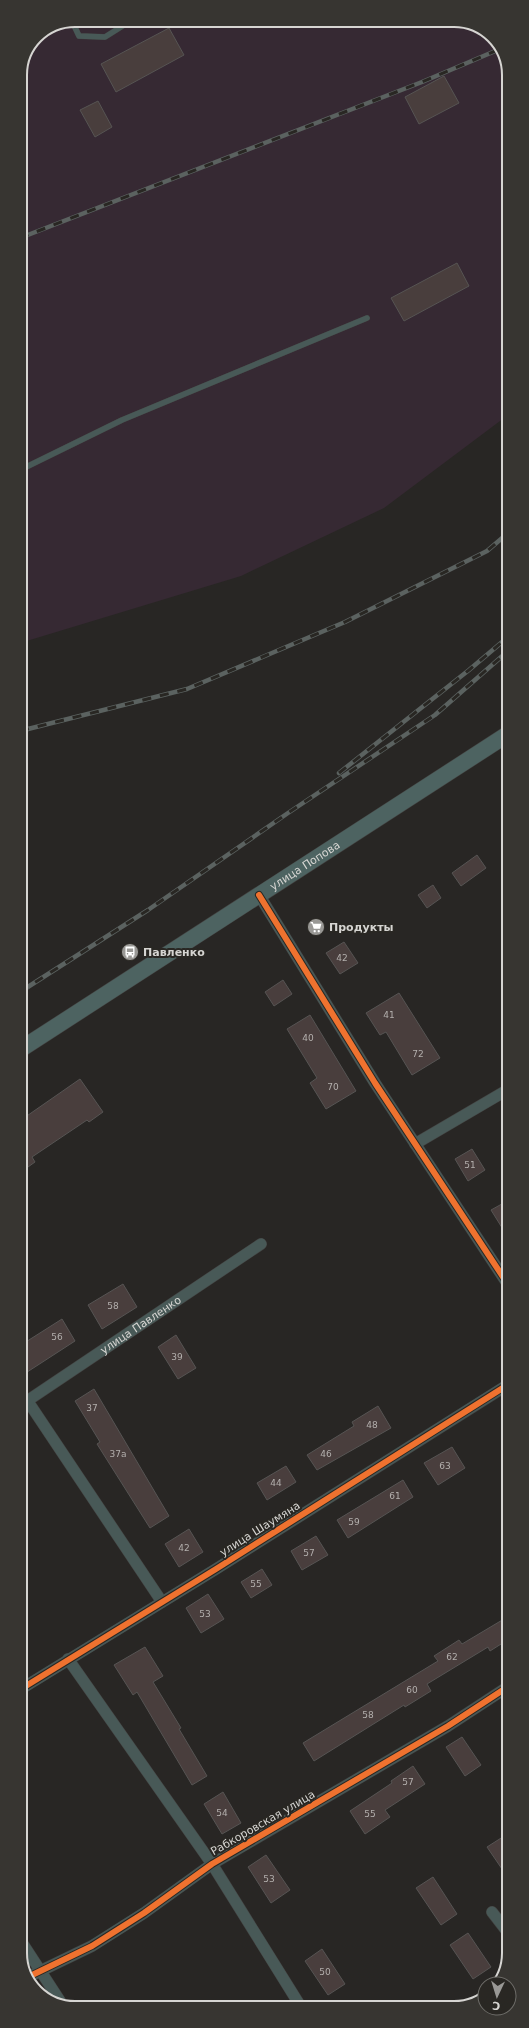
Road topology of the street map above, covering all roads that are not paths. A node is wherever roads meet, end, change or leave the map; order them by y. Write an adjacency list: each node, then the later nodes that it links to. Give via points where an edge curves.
1 (75, 27): 2 (lane, via 79,36 105,37)
2 (121, 27)
3 (367, 318): 4 (lane, via 122,420)
4 (27, 467)
5 (502, 738): 6 (main road, улица Попова)
6 (259, 895): 7 (main road, улица Попова); 9 (street)
7 (27, 1044)
8 (502, 1093): 9 (street)
9 (415, 1144): 11 (street)
10 (261, 1244): 13 (street, улица Павленко)
11 (502, 1275)
12 (502, 1388): 15 (street, улица Шаумяна)
13 (27, 1401)
14 (27, 1407): 15 (street)
15 (162, 1602): 16 (street, улица Шаумяна)
16 (68, 1659): 17 (street, улица Шаумяна); 19 (street)
17 (27, 1684)
18 (502, 1691): 19 (street, Рабкоровская улица, via 448,1726)
19 (212, 1864): 23 (street, Рабкоровская улица, via 144,1913 92,1946); 26 (street)
20 (492, 1912): 21 (street)
21 (502, 1925)
22 (27, 1951): 23 (street)
23 (39, 1970): 24 (street, Рабкоровская улица); 25 (street)
24 (32, 1974)
25 (58, 1998)
26 (297, 2001)

